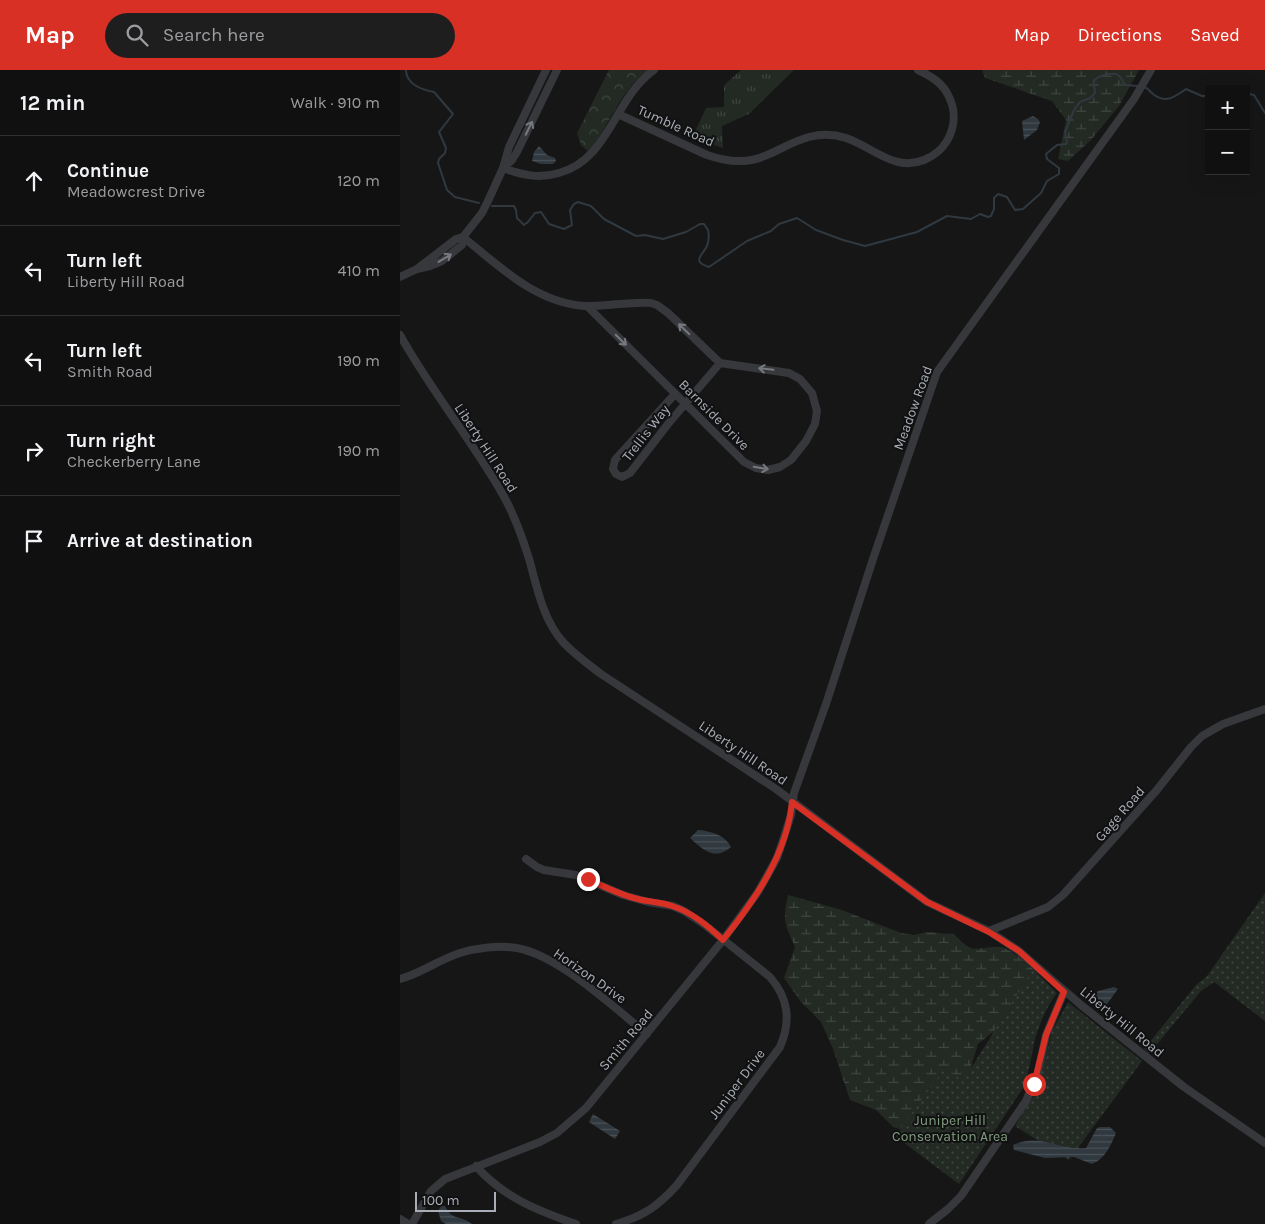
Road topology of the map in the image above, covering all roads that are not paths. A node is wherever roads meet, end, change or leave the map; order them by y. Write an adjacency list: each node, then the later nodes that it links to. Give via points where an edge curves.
1 (546, 70): 7 (street, via 508,147)
2 (557, 70): 7 (street, one-way to 2, via 517,152)
3 (654, 70): 6 (street, via 638,83)
4 (918, 70): 6 (street, Tumble Road, via 938,81 948,93 953,107 953,123 939,151 925,160 910,163 887,159 855,141 832,135 809,137 754,160 722,160)
5 (1151, 70): 16 (street, Meadow Road, via 1130,106 937,372)
6 (618, 114): 7 (street, via 594,151 564,172 533,176)
7 (503, 168): 8 (street, via 482,213)
8 (463, 237): 9 (street); 10 (street, via 527,287 556,299)
9 (400, 278)
10 (587, 306): 12 (street, one-way to 10, via 657,305 644,302); 13 (street, Barnside Drive, one-way to 13)
11 (400, 335): 16 (street, Liberty Hill Road, via 504,496 549,621 563,642 601,674)
12 (720, 363): 14 (street, Trellis Way); 14 (street, Barnside Drive, one-way to 12, via 750,466 774,469 795,456 810,435 816,418 816,405 808,388 789,373)
13 (675, 394): 14 (street, Barnside Drive); 14 (street, Trellis Way, via 615,460 613,469 616,474 622,477 630,474)
14 (685, 404)
15 (1265, 709): 18 (street, Gage Road, via 1223,724 1202,736 1065,894 1048,907)
16 (792, 802): 18 (street, Liberty Hill Road, via 927,902); 19 (street, Smith Road, via 777,858 758,892)
17 (526, 859): 19 (street, Juniper Drive, via 544,870 576,875 623,895 672,906 695,918)
18 (989, 932): 21 (street, Liberty Hill Road, via 1019,951)
19 (723, 940): 22 (street, Smith Road); 28 (street, Juniper Drive, via 778,987 787,1011 785,1036 769,1063 664,1199 650,1211)
20 (400, 979): 22 (street, Horizon Drive, via 418,974 459,953 483,948 516,948 562,969)
21 (1064, 992): 23 (street, Liberty Hill Road, via 1184,1087); 29 (street, via 1046,1035 1038,1072 1026,1101 961,1196)
22 (647, 1034): 24 (street, Smith Road, via 586,1108 557,1133)
23 (1265, 1143)
24 (476, 1166): 26 (street, Smith Road, via 435,1186); 27 (street, via 493,1184 524,1204)
25 (400, 1219): 26 (street)
26 (410, 1224)
27 (576, 1224)
28 (616, 1224)
29 (930, 1224)

